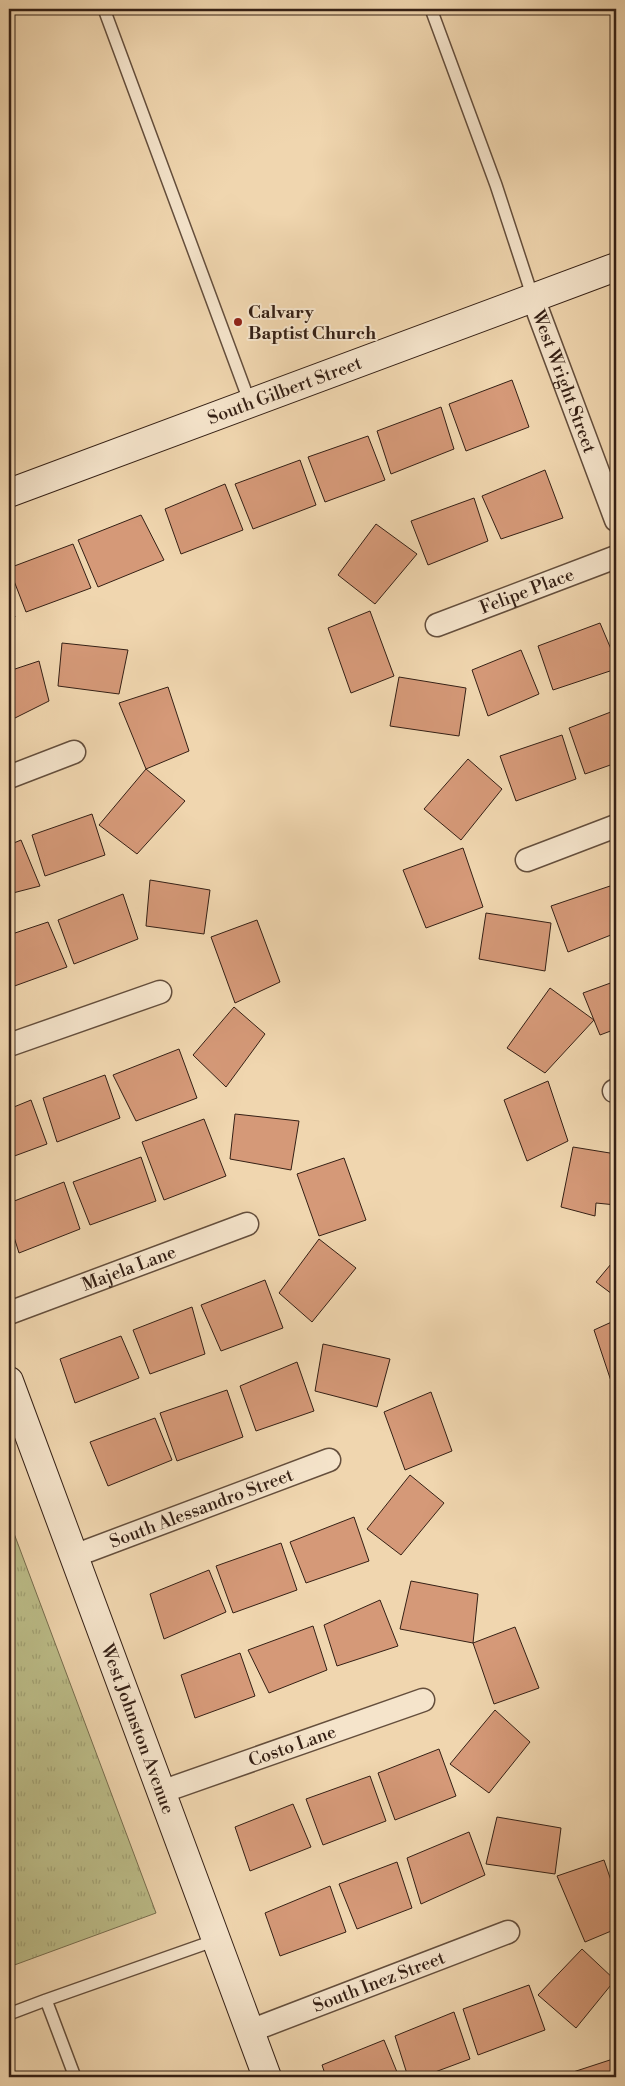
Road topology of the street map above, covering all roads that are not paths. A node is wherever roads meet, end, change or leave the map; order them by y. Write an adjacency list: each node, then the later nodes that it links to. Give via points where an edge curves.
1 (104, 9): 5 (lane)
2 (431, 9): 4 (lane, via 496,185)
3 (616, 267): 4 (street, South Gilbert Street)
4 (533, 298): 5 (street, South Gilbert Street); 7 (street, West Wright Street)
5 (250, 403): 6 (street, South Gilbert Street)
6 (9, 493)
7 (616, 520)
8 (616, 557): 9 (street, Felipe Place)
9 (437, 625)
10 (74, 752): 11 (street)
11 (9, 777)
12 (616, 826): 13 (street)
13 (527, 860)
14 (160, 992): 15 (street)
15 (9, 1045)
16 (247, 1224): 17 (street, Majela Lane)
17 (9, 1313)
18 (9, 1381): 20 (street, West Johnston Avenue)
19 (329, 1460): 20 (street, South Alessandro Street)
20 (74, 1556): 22 (street, West Johnston Avenue)
21 (423, 1700): 22 (street, Costo Lane)
22 (161, 1792): 24 (street, West Johnston Avenue)
23 (508, 1932): 27 (street, South Inez Street)
24 (216, 1940): 25 (lane); 27 (street, West Johnston Avenue)
25 (46, 2000): 26 (lane); 28 (lane)
26 (9, 2014)
27 (250, 2031): 29 (street, West Johnston Avenue)
28 (75, 2077)
29 (267, 2077)

